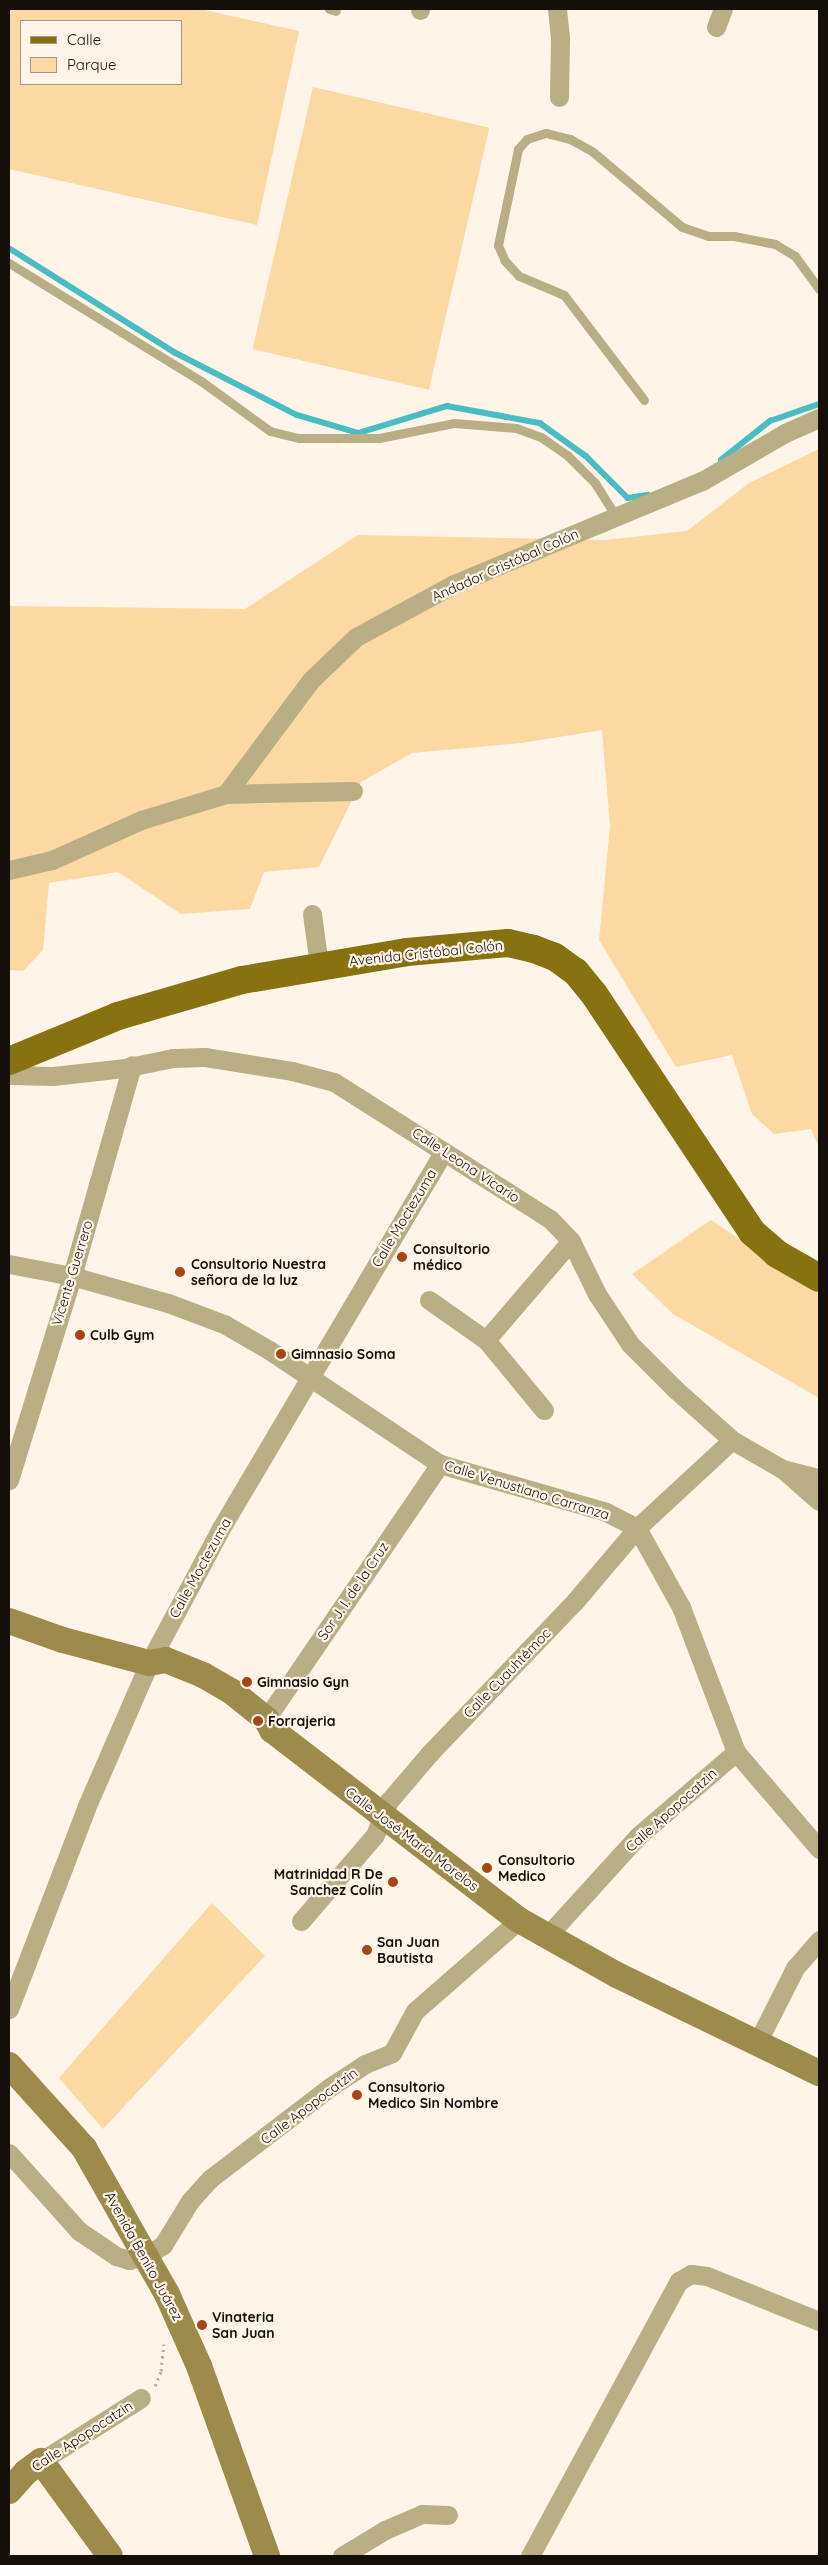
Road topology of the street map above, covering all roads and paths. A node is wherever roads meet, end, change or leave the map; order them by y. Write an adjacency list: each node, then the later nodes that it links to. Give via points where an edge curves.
1 (557, 9): 4 (street)
2 (723, 9): 3 (street)
3 (716, 27)
4 (559, 97)
5 (9, 263): 9 (lane, via 201,381 270,431 299,438 379,438 454,422 516,428 541,437 567,455 595,483)
6 (819, 289): 7 (lane, via 795,256 775,244 734,236 708,236 682,227 593,152 570,138 546,133 527,139 518,149 498,246 505,261 519,276 564,294)
7 (644, 400)
8 (819, 418): 9 (street, Andador Cristóbal Colón, via 785,432 702,481)
9 (616, 516): 11 (street, Andador Cristóbal Colón, via 454,584 356,636 311,680)
10 (353, 791): 11 (street)
11 (226, 794): 12 (street, via 141,820 52,860)
12 (9, 870)
13 (312, 914): 14 (street)
14 (319, 965): 15 (main road, Avenida Cristóbal Colón, via 242,980 167,1000 109,1019); 22 (main road, Avenida Cristóbal Colón, via 407,952 508,944 555,957 576,972 594,994 752,1232 777,1254)
15 (9, 1061)
16 (132, 1066): 17 (street, Calle Leona Vicario, via 52,1076); 18 (street, Calle Leona Vicario, via 173,1058 205,1057 292,1071 334,1082 393,1116); 21 (street, Vicente Guerrero)
17 (9, 1075)
18 (443, 1152): 19 (street, Calle Leona Vicario, via 550,1219); 25 (street, Calle Moctezuma)
19 (571, 1241): 24 (street); 27 (street, Calle Leona Vicario, via 596,1294 630,1344)
20 (9, 1264): 21 (street, Calle Venustiano Carranza)
21 (72, 1276): 25 (street, Calle Venustiano Carranza, via 168,1303 224,1324); 31 (street, Vicente Guerrero)
22 (819, 1278)
23 (429, 1300): 24 (street)
24 (486, 1340): 26 (street)
25 (309, 1376): 28 (street, Calle Venustiano Carranza); 35 (street, Calle Moctezuma, via 192,1580)
26 (544, 1410)
27 (732, 1440): 29 (street, Calle Leona Vicario); 33 (street, Calle Cuauhtémoc)
28 (440, 1464): 33 (street, Calle Venustiano Carranza, via 606,1512); 36 (street, Sor J. I. de la Cruz)
29 (782, 1469): 30 (street, Calle Leona Vicario); 32 (street)
30 (819, 1478)
31 (9, 1480)
32 (819, 1501)
33 (637, 1528): 37 (street, via 681,1607); 38 (street, Calle Cuauhtémoc, via 576,1600 429,1754 389,1801)
34 (9, 1621): 35 (main road, Calle José María Morelos, via 63,1640)
35 (149, 1663): 36 (main road, Calle José María Morelos, via 166,1660 203,1674); 44 (street, Calle Moctezuma, via 86,1808)
36 (266, 1719): 38 (main road, Calle José María Morelos, via 272,1730)
37 (736, 1752): 39 (street); 42 (street, Calle Apopocatzin, via 638,1836)
38 (383, 1818): 40 (main road, Calle José María Morelos); 41 (street, Calle Cuauhtémoc, via 376,1835)
39 (819, 1849)
40 (519, 1920): 42 (main road, Calle José María Morelos); 49 (street, Calle Apopocatzin, via 415,2011 392,2052 365,2064 330,2087 211,2178 190,2201 163,2245)
41 (301, 1921)
42 (548, 1935): 45 (main road, Calle José María Morelos, via 618,1975)
43 (819, 1940): 45 (street, via 795,1968)
44 (9, 2009)
45 (758, 2041): 47 (main road, Calle José María Morelos)
46 (9, 2065): 49 (main road, Avenida Benito Juárez, via 84,2148)
47 (819, 2073)
48 (9, 2153): 49 (street, via 79,2231 116,2256 129,2260)
49 (145, 2256): 57 (main road, Avenida Benito Juárez, via 167,2294 199,2366)
50 (819, 2321): 59 (street, via 707,2276 691,2274 679,2281)
51 (164, 2340): 52 (path, Calle Apopocatzin, via 155,2386)
52 (141, 2398): 53 (street, Calle Apopocatzin)
53 (41, 2461): 54 (main road, Calle Apopocatzin); 56 (main road)
54 (9, 2491)
55 (448, 2516): 58 (street, via 422,2514 385,2530)
56 (110, 2556)
57 (267, 2556)
58 (342, 2556)
59 (530, 2556)

